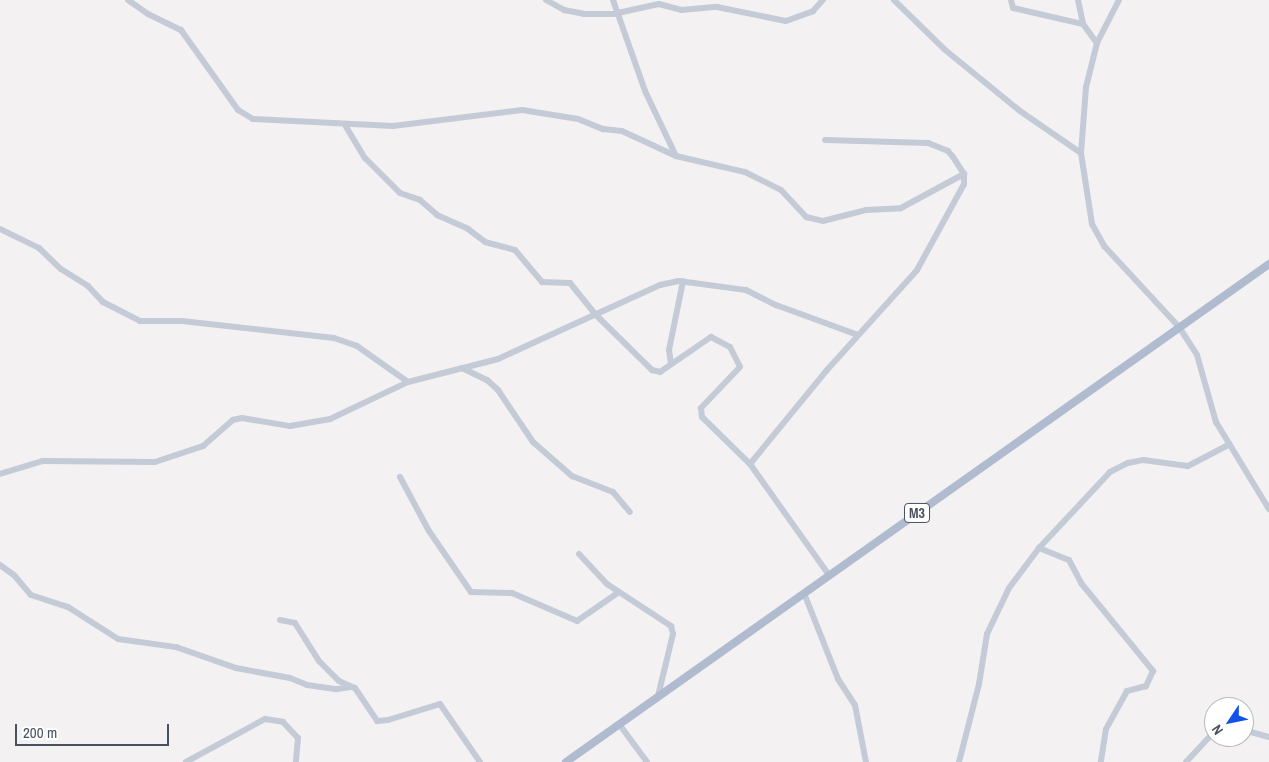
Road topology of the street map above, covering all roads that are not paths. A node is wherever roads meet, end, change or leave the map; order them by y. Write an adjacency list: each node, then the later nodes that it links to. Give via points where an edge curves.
1 (128, 0): 12 (street, via 181,30 244,115 268,122 291,120)
2 (546, 0): 9 (street, via 572,12)
3 (613, 0): 9 (street)
4 (823, 0): 9 (street, via 813,11 786,21 717,7 681,10 659,4)
5 (894, 0): 14 (street, via 944,49 1020,111)
6 (1011, 0): 10 (street, via 1013,8)
7 (1078, 0): 10 (street)
8 (1119, 0): 11 (street)
9 (617, 14): 15 (street, via 645,91)
10 (1082, 24): 11 (street)
11 (1097, 43): 14 (street, via 1088,69)
12 (345, 125): 15 (street, via 392,126 527,110 622,131); 20 (street, via 365,158 400,193 420,200 437,215 468,229 485,242 518,252 542,282 570,283)
13 (825, 140): 16 (street, via 928,143 948,151)
14 (1081, 153): 21 (street, via 1092,224 1098,237)
15 (676, 156): 16 (street, via 745,172 781,190 806,217 823,221 866,210 901,208)
16 (964, 174): 22 (street, via 964,184 922,262)
17 (0, 229): 25 (street, via 39,248 88,286 103,302 140,321 182,321 334,338 357,346)
18 (1269, 264): 21 (main road, M3)
19 (683, 281): 20 (street, via 660,285); 22 (street, via 746,290 776,305); 23 (street, via 669,350)
20 (595, 314): 23 (street, via 652,370 660,372); 24 (street, via 498,359)
21 (1179, 327): 26 (street, via 1197,355 1211,410); 35 (main road, M3)
22 (858, 335): 27 (street)
23 (671, 364): 27 (street, via 711,337 730,347 740,368 700,412)
24 (462, 368): 25 (street); 31 (street, via 487,380 498,390 533,442 572,476 613,492)
25 (408, 382): 28 (street, via 324,420 290,426 262,419 236,419 203,446 154,462 43,461)
26 (1230, 444): 30 (street); 32 (street, via 1188,466 1143,460 1128,462 1110,472)
27 (750, 464): 35 (street)
28 (0, 474)
29 (400, 476): 36 (street, via 429,531 471,592 512,593 577,621)
30 (1269, 509)
31 (630, 512)
32 (1039, 548): 51 (street, via 1009,588 987,634 979,684); 52 (street, via 1069,560 1081,583 1153,671 1146,686 1127,691 1106,729)
33 (579, 554): 36 (street)
34 (0, 565): 39 (street, via 14,575 31,595 68,607 118,640 176,647 236,668 290,678 307,685 337,689)
35 (829, 575): 37 (main road, M3)
36 (619, 592): 40 (street, via 672,629)
37 (804, 593): 40 (main road, M3); 50 (street, via 838,679 855,706)
38 (280, 620): 39 (street, via 295,623 318,660 339,681)
39 (351, 687): 47 (street, via 358,691 372,715 380,721 440,704)
40 (658, 696): 41 (main road, M3)
41 (619, 724): 48 (main road, M3); 49 (street)
42 (1254, 733): 43 (street)
43 (1269, 737)
44 (1204, 743): 53 (street)
45 (186, 762): 46 (street, via 265,719 283,722 298,738)
46 (296, 762)
47 (480, 762)
48 (566, 762)
49 (647, 762)
50 (866, 762)
51 (959, 762)
52 (1101, 762)
53 (1186, 762)

